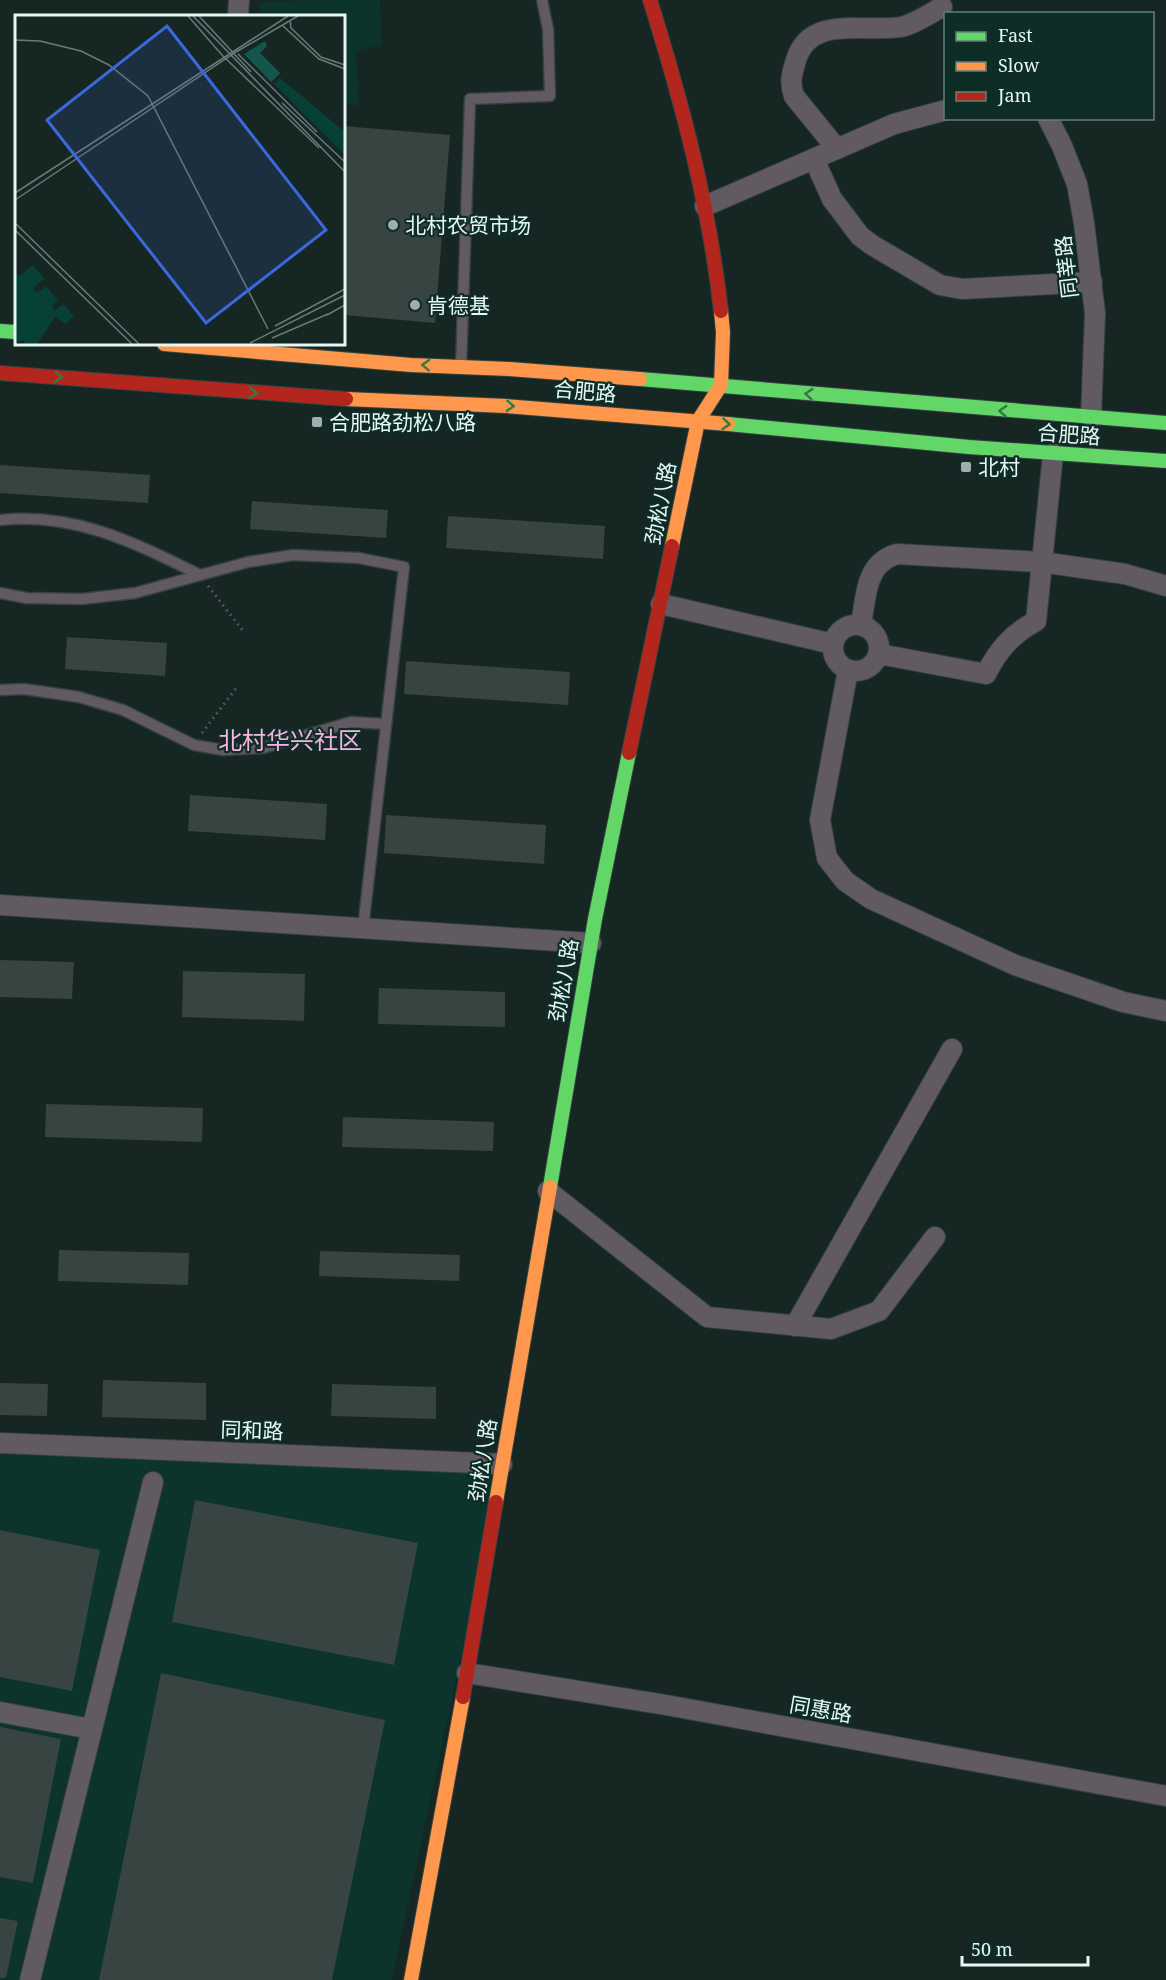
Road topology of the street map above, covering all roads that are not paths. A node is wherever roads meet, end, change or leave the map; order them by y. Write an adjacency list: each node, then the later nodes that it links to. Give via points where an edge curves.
1 (239, 0): 5 (street)
2 (542, 0): 15 (lane, via 548,29 550,96 470,99)
3 (650, 0): 10 (main road, via 679,93)
4 (942, 7): 8 (street, via 910,25 815,33 799,50 791,87)
5 (238, 15)
6 (944, 110): 8 (street, via 894,124)
7 (1049, 120): 11 (street, 同莘路, via 1077,184)
8 (837, 149): 9 (street)
9 (814, 159): 10 (street); 11 (street, via 832,198 860,236 940,285 962,289)
10 (705, 206): 17 (main road, via 723,332)
11 (1092, 282): 18 (street, 同莘路, via 1095,314)
12 (0, 331): 13 (main road)
13 (15, 332)
14 (176, 345): 15 (main road, 合肥路, one-way to 14)
15 (461, 367): 17 (main road, 合肥路)
16 (0, 373): 19 (main road, 合肥路, one-way to 19)
17 (721, 385): 18 (main road, 合肥路, one-way to 17); 19 (main road, 劲松八路)
18 (1091, 417): 20 (main road, 合肥路)
19 (698, 421): 21 (main road, 合肥路, one-way to 21); 28 (main road, 劲松八路)
20 (1166, 423)
21 (1053, 454): 22 (main road, 合肥路); 24 (street)
22 (1166, 462)
23 (0, 520): 25 (lane, via 19,518 75,524 106,532)
24 (1041, 562): 26 (street, via 1125,574); 29 (street, via 897,554 886,557 875,566 870,579); 31 (street, via 1036,621 1008,640 986,674)
25 (200, 575): 27 (lane, via 135,593 82,599 26,598); 34 (lane, via 293,555 359,558 404,567)
26 (1166, 586)
27 (0, 593)
28 (660, 604): 30 (street); 37 (main road, 劲松八路)
29 (861, 625): 30 (street, via 846,627); 31 (street, via 878,639)
30 (833, 644): 32 (street, via 836,659)
31 (879, 654): 32 (street, via 863,670)
32 (848, 670): 38 (street, via 820,820 827,858 845,881 871,899 1015,965 1123,1002)
33 (0, 690): 34 (lane, via 24,689 79,697 123,710 194,745 223,750 263,748 351,722)
34 (386, 724): 36 (lane)
35 (0, 905): 36 (street)
36 (363, 929): 37 (street)
37 (591, 943): 40 (main road, 劲松八路)
38 (1166, 1011)
39 (952, 1049): 42 (street)
40 (548, 1191): 42 (street, via 707,1317); 44 (main road, 劲松八路)
41 (935, 1237): 42 (street, via 879,1311 831,1329)
42 (795, 1326)
43 (0, 1443): 44 (street, 同和路)
44 (502, 1464): 46 (main road, 劲松八路)
45 (153, 1482): 48 (street)
46 (468, 1673): 49 (street, 同惠路); 51 (main road, 劲松八路)
47 (0, 1712): 48 (street)
48 (90, 1729): 50 (street)
49 (1166, 1796)
50 (30, 1980)
51 (411, 1980)

